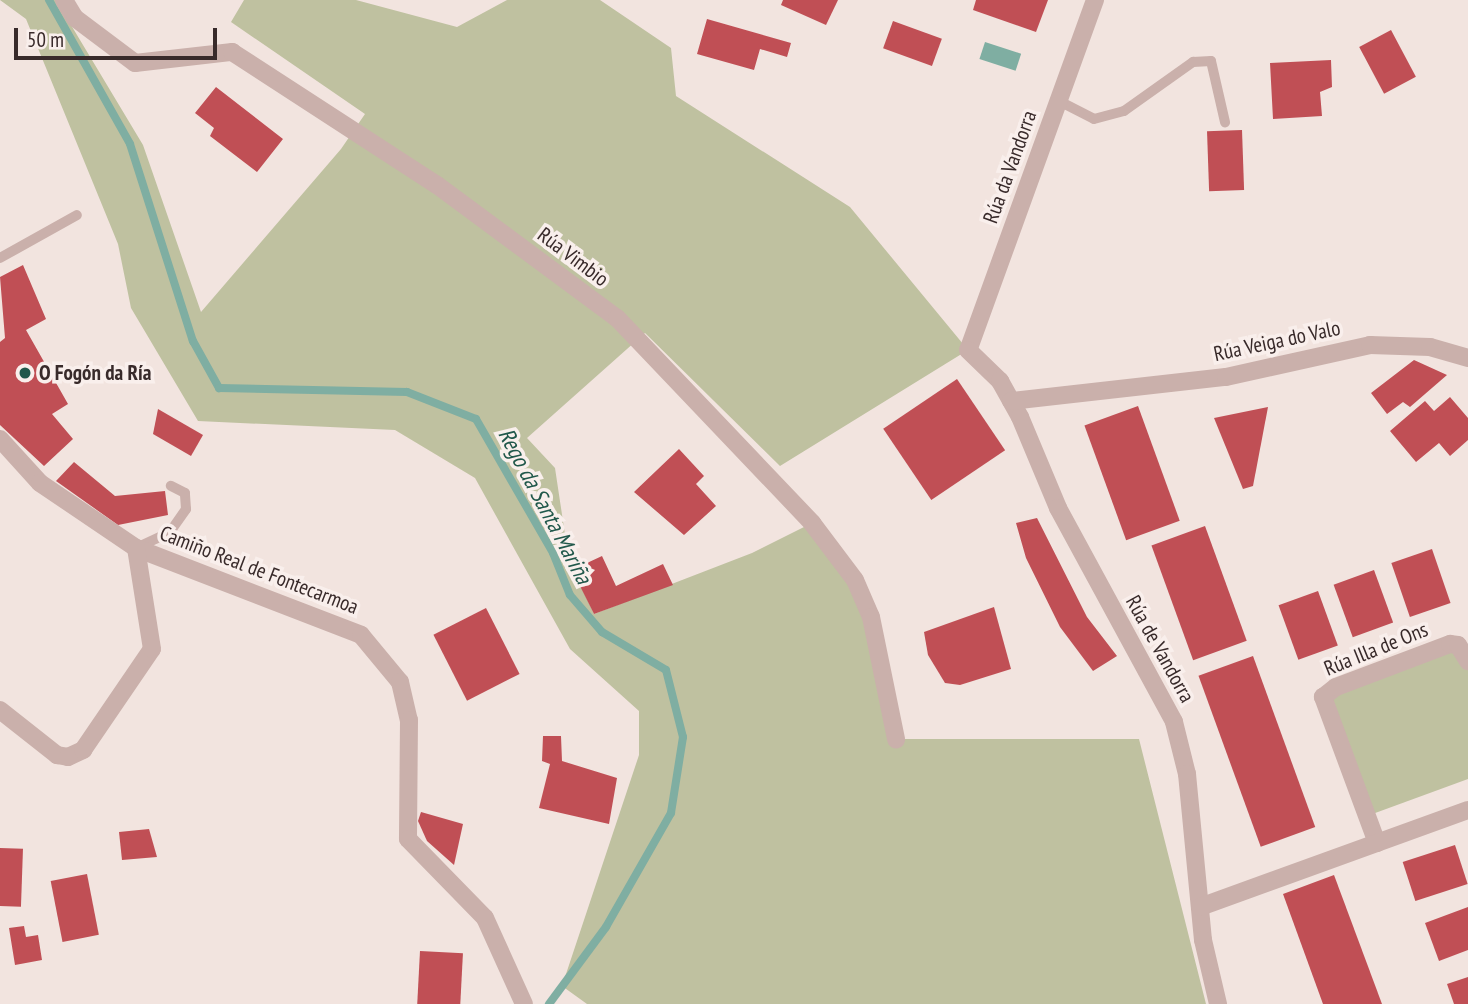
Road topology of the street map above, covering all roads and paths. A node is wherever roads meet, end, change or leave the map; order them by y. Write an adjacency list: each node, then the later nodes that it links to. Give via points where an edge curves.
1 (64, 0): 15 (street, Rúa Vimbio, via 75,18 135,63 232,52 437,185 617,318 812,523 855,580 872,617)
2 (1095, 0): 3 (street, Rúa da Vandorra)
3 (1059, 100): 4 (lane, via 1094,119 1124,111 1193,62 1211,61); 7 (street, Rúa da Vandorra)
4 (1225, 122)
5 (77, 215): 6 (lane)
6 (0, 258)
7 (968, 350): 9 (street, Rúa de Vandorra)
8 (1468, 358): 9 (street, Rúa Veiga do Valo, via 1430,347 1370,345 1247,374)
9 (1011, 401): 18 (street, Rúa de Vandorra, via 1085,562 1150,670 1174,722 1187,774)
10 (0, 439): 12 (street, Camiño Real de Fontecarmoa, via 40,483)
11 (172, 486): 12 (lane, via 186,493 186,509 170,532)
12 (136, 548): 14 (street, Camiño Real de Fontecarmoa, via 152,649 83,750 68,757 57,755); 19 (street, Camiño Real de Fontecarmoa, via 361,635 400,682 409,720 408,839 485,918)
13 (1468, 661): 17 (street, Rúa Illa de Ons, via 1458,645 1450,645 1336,687 1323,697)
14 (0, 710)
15 (896, 739)
16 (1468, 810): 17 (street)
17 (1377, 843): 18 (street)
18 (1200, 907): 20 (street, Rúa de Vandorra)
19 (524, 1004)
20 (1218, 1004)

